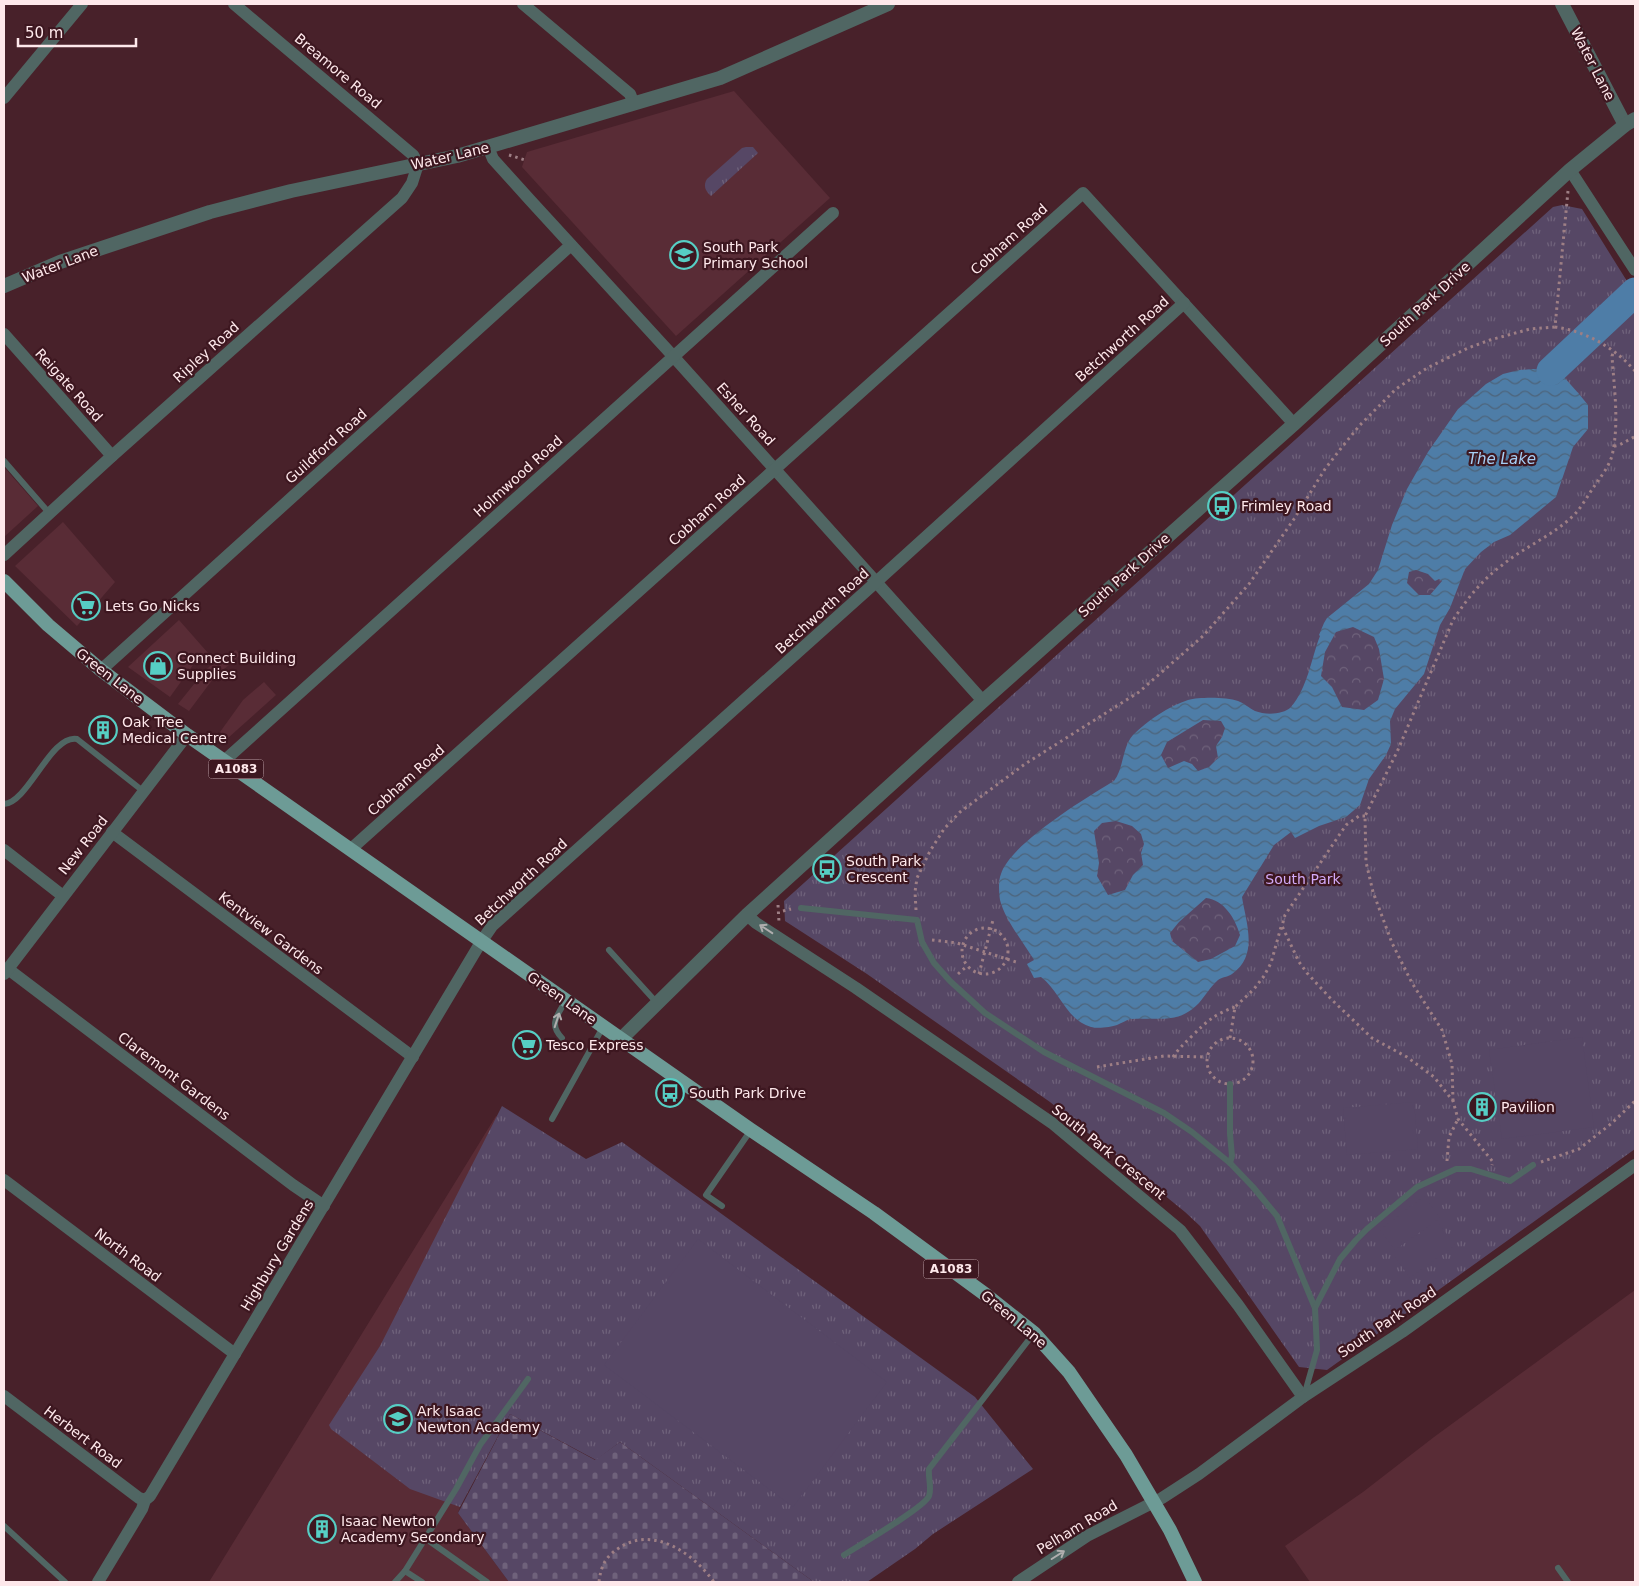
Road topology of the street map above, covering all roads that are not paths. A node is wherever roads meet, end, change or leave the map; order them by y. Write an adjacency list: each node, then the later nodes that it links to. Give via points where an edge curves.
1 (82, 4): 6 (street)
2 (234, 4): 10 (street, Breamore Road, via 394,138)
3 (523, 4): 7 (street, via 630,94)
4 (888, 4): 7 (street, Water Lane, via 720,78)
5 (1562, 4): 8 (street, Water Lane)
6 (4, 98)
7 (634, 104): 9 (street, Water Lane)
8 (1630, 122): 11 (street, South Park Drive)
9 (488, 147): 10 (street, Water Lane); 13 (street, Esher Road, via 493,159)
10 (418, 164): 15 (street, Water Lane, via 210,212 60,262); 20 (street, Ripley Road, via 412,183 402,198)
11 (1570, 170): 14 (street); 19 (street, South Park Drive)
12 (833, 213): 18 (street, Holmwood Road)
13 (571, 245): 18 (street, Esher Road); 27 (street, Guildford Road)
14 (1635, 270)
15 (4, 286)
16 (1184, 302): 19 (street); 22 (street, Cobham Road, via 1083,193); 26 (street, Betchworth Road)
17 (4, 334): 20 (street, Reigate Road)
18 (673, 356): 22 (street, Esher Road); 30 (street, Holmwood Road)
19 (1294, 424): 28 (street, South Park Drive)
20 (112, 456): 23 (street, Ripley Road)
21 (4, 461): 23 (lane)
22 (775, 469): 26 (street, Esher Road); 34 (street, Cobham Road)
23 (50, 514): 24 (street, Ripley Road)
24 (4, 555)
25 (4, 581): 27 (main road, Green Lane / A1083, via 48,625)
26 (875, 583): 28 (street, Esher Road); 39 (street, Betchworth Road, via 492,926)
27 (101, 670): 29 (main road, Green Lane / A1083)
28 (982, 701): 38 (street, South Park Drive)
29 (186, 735): 30 (main road, Green Lane / A1083); 31 (street, New Road)
30 (224, 761): 34 (main road, Green Lane / A1083)
31 (143, 792): 32 (lane, via 72,738 51,755 14,802); 33 (street, New Road)
32 (4, 804)
33 (112, 832): 36 (street, New Road); 47 (street, Kentview Gardens)
34 (351, 849): 39 (main road, Green Lane / A1083)
35 (4, 850): 36 (street)
36 (63, 896): 41 (street, New Road)
37 (801, 908): 51 (lane, via 918,920 922,942 934,962 985,1013 1044,1052 1164,1113)
38 (746, 915): 43 (street, South Park Drive); 62 (street, South Park Crescent, one-way to 38, via 1180,1230 1052,1123)
39 (481, 942): 42 (main road, Green Lane / A1083); 47 (street, Highbury Gardens)
40 (609, 950): 43 (lane)
41 (6, 972): 55 (street, Claremont Gardens)
42 (566, 1000): 44 (main road, Green Lane / A1083); 45 (lane, one-way to 42, via 554,1028)
43 (657, 1004): 46 (street, South Park Drive)
44 (603, 1027): 46 (main road, Green Lane / A1083); 49 (lane, via 586,1052)
45 (562, 1038)
46 (621, 1039): 50 (main road, Green Lane / A1083)
47 (413, 1057): 55 (street, Highbury Gardens)
48 (1230, 1084): 51 (lane)
49 (552, 1120)
50 (751, 1130): 56 (lane, via 706,1196); 58 (main road, Green Lane / A1083, via 874,1213)
51 (1230, 1162): 57 (lane, via 1277,1216)
52 (1533, 1165): 57 (lane, via 1510,1181 1471,1169 1456,1169 1417,1187 1367,1229 1340,1259)
53 (1635, 1165): 62 (street, South Park Road, via 1402,1332)
54 (4, 1180): 59 (street, North Road)
55 (324, 1206): 59 (street, Highbury Gardens)
56 (722, 1206)
57 (1314, 1308): 62 (lane, via 1317,1350)
58 (1034, 1333): 64 (main road, Green Lane / A1083, via 1069,1372); 67 (lane, via 929,1469 930,1494 927,1500)
59 (235, 1354): 63 (street, Highbury Gardens)
60 (528, 1379): 66 (lane, via 480,1445)
61 (4, 1396): 63 (street, Herbert Road, via 139,1498)
62 (1303, 1397): 64 (street, South Park Road, via 1199,1474)
63 (146, 1500): 71 (street, Highbury Gardens)
64 (1154, 1502): 75 (street, Pelham Road, one-way to 64, via 1087,1536); 76 (main road, Green Lane / A1083)
65 (4, 1526): 70 (lane)
66 (425, 1538): 69 (lane); 74 (lane)
67 (844, 1555)
68 (1558, 1568): 77 (lane)
69 (405, 1571): 72 (lane); 73 (lane)
70 (65, 1582)
71 (98, 1582)
72 (395, 1582)
73 (422, 1582)
74 (487, 1582)
75 (1018, 1582)
76 (1195, 1582)
77 (1568, 1582)

